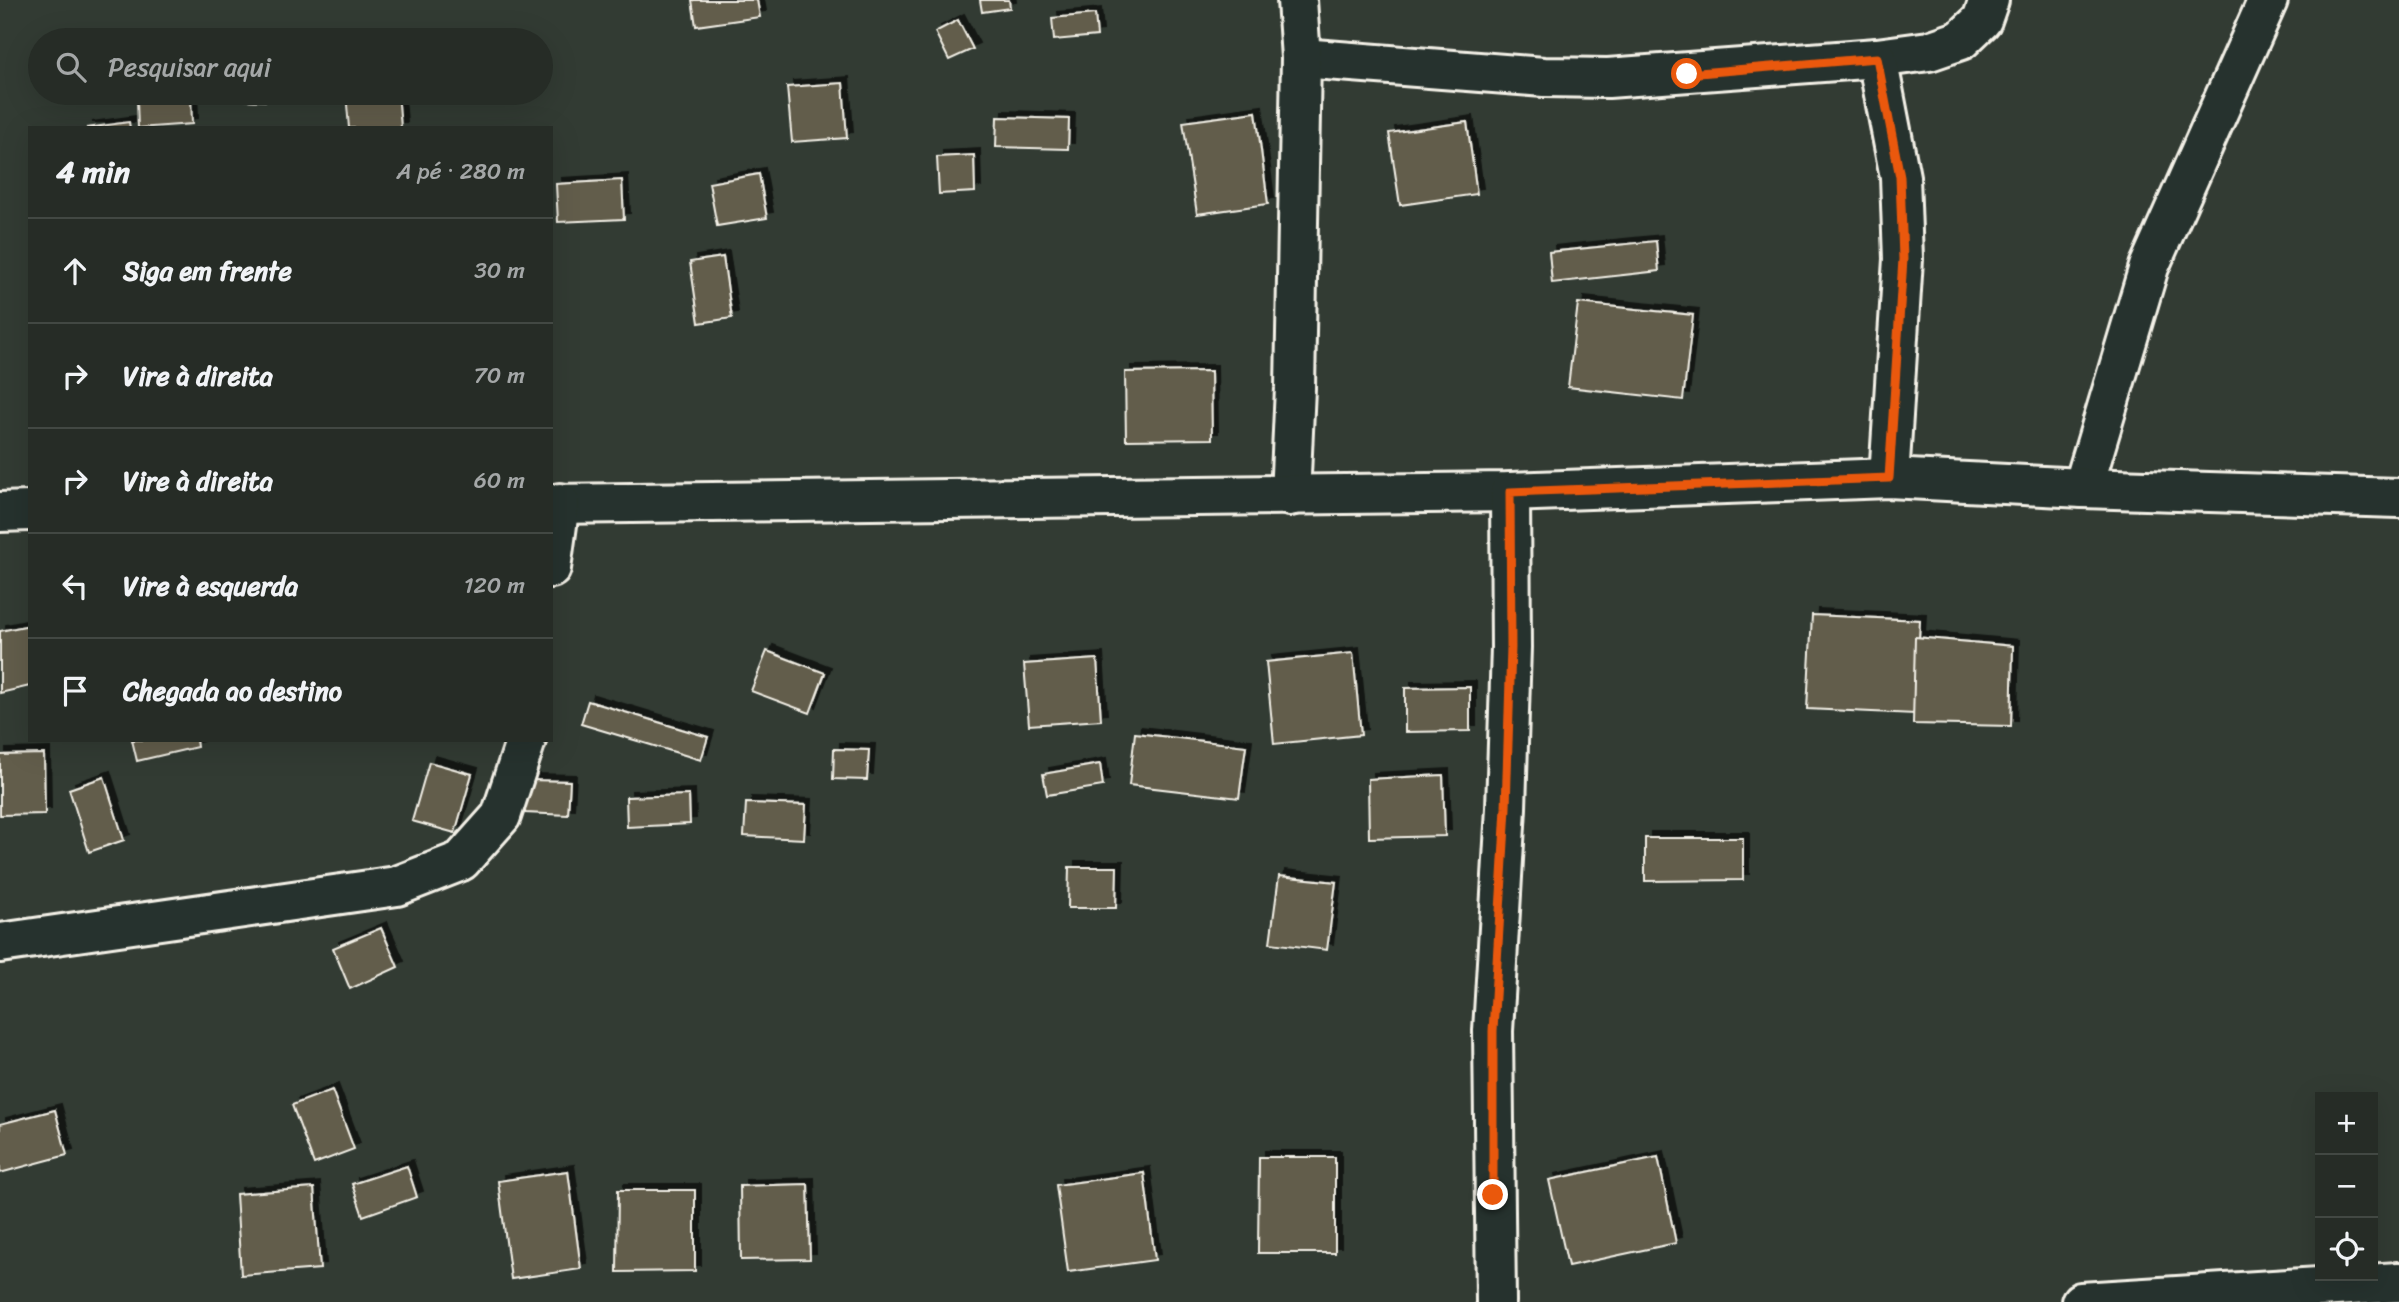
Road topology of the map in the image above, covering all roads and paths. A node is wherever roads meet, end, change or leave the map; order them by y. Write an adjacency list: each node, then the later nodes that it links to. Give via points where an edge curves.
1 (1297, 0): 4 (street)
2 (1989, 0): 5 (street, via 1982,20 1961,40 1929,51)
3 (2268, 0): 7 (street, via 2149,267)
4 (1301, 58): 5 (street, via 1608,78); 9 (street)
5 (1877, 58): 6 (street, via 1900,177 1903,259)
6 (1889, 478): 7 (street); 8 (street)
7 (2083, 488): 10 (street)
8 (1510, 492): 9 (street); 19 (street, via 1506,808 1493,1031)
9 (1290, 496): 11 (street)
10 (2399, 498)
11 (556, 504): 14 (street)
12 (28, 511): 13 (street)
13 (0, 512)
14 (553, 542)
15 (525, 742): 16 (street, via 501,816 461,861 397,886)
16 (0, 943)
17 (2399, 1282): 18 (street)
18 (2127, 1300): 20 (street)
19 (1496, 1302)
20 (2081, 1302)

